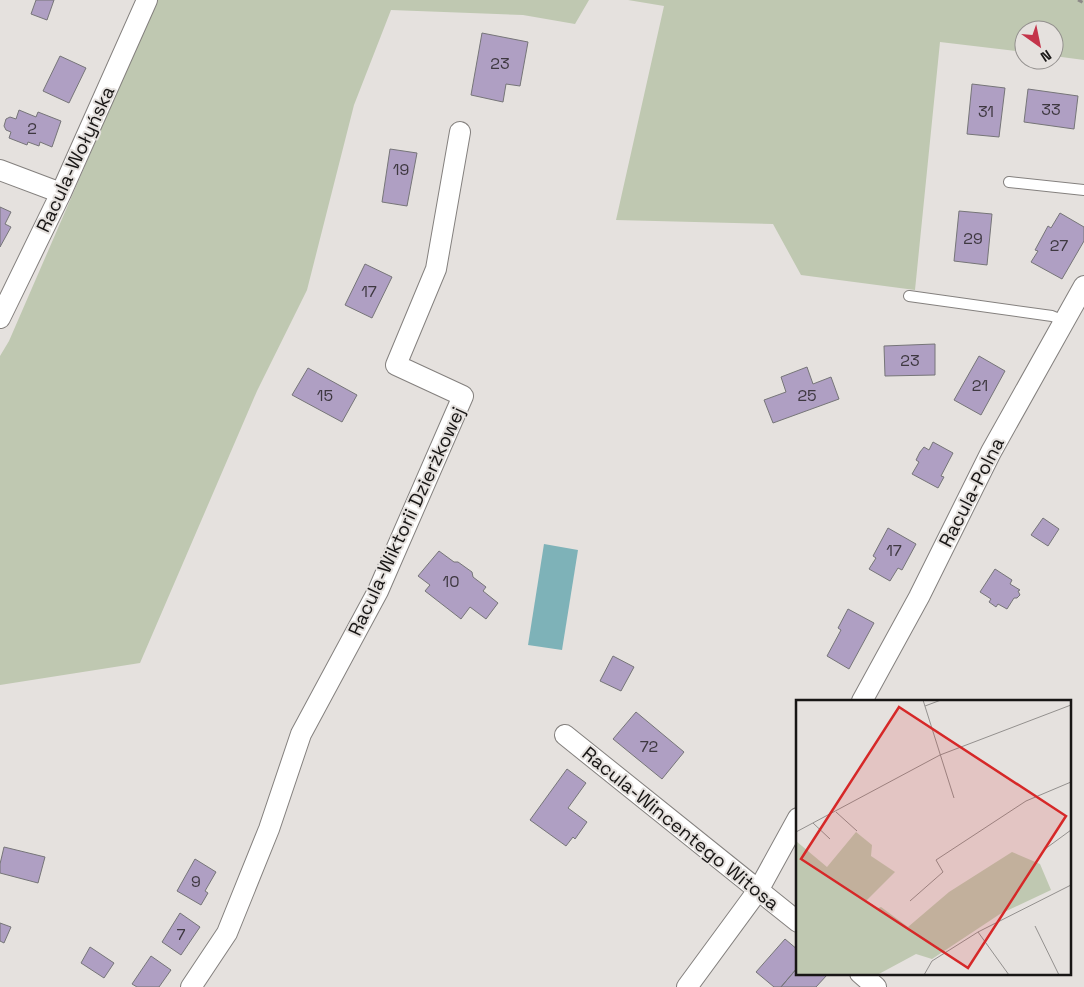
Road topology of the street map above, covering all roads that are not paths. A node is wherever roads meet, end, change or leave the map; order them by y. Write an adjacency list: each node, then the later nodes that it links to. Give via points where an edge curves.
1 (147, 0): 6 (street, Racula-Wołyńska)
2 (460, 132): 17 (street, Racula-Wiktorii Dzierżkowej, via 436,269 396,365 463,396 378,591 301,734 269,829 228,933)
3 (0, 170): 6 (street)
4 (1008, 182): 5 (lane)
5 (1084, 190)
6 (61, 193): 9 (street, Racula-Wołyńska)
7 (1084, 286): 10 (street, Racula-Polna)
8 (909, 296): 10 (lane, via 1052,316)
9 (0, 318)
10 (1064, 321): 11 (street, Racula-Polna, via 991,452 919,597)
11 (863, 700)
12 (565, 735): 14 (street, Racula-Wincentego Witosa)
13 (796, 822): 14 (street)
14 (759, 890): 15 (street, Racula-Wincentego Witosa); 18 (street)
15 (796, 920)
16 (861, 974): 19 (street)
17 (191, 987)
18 (687, 987)
19 (876, 987)

